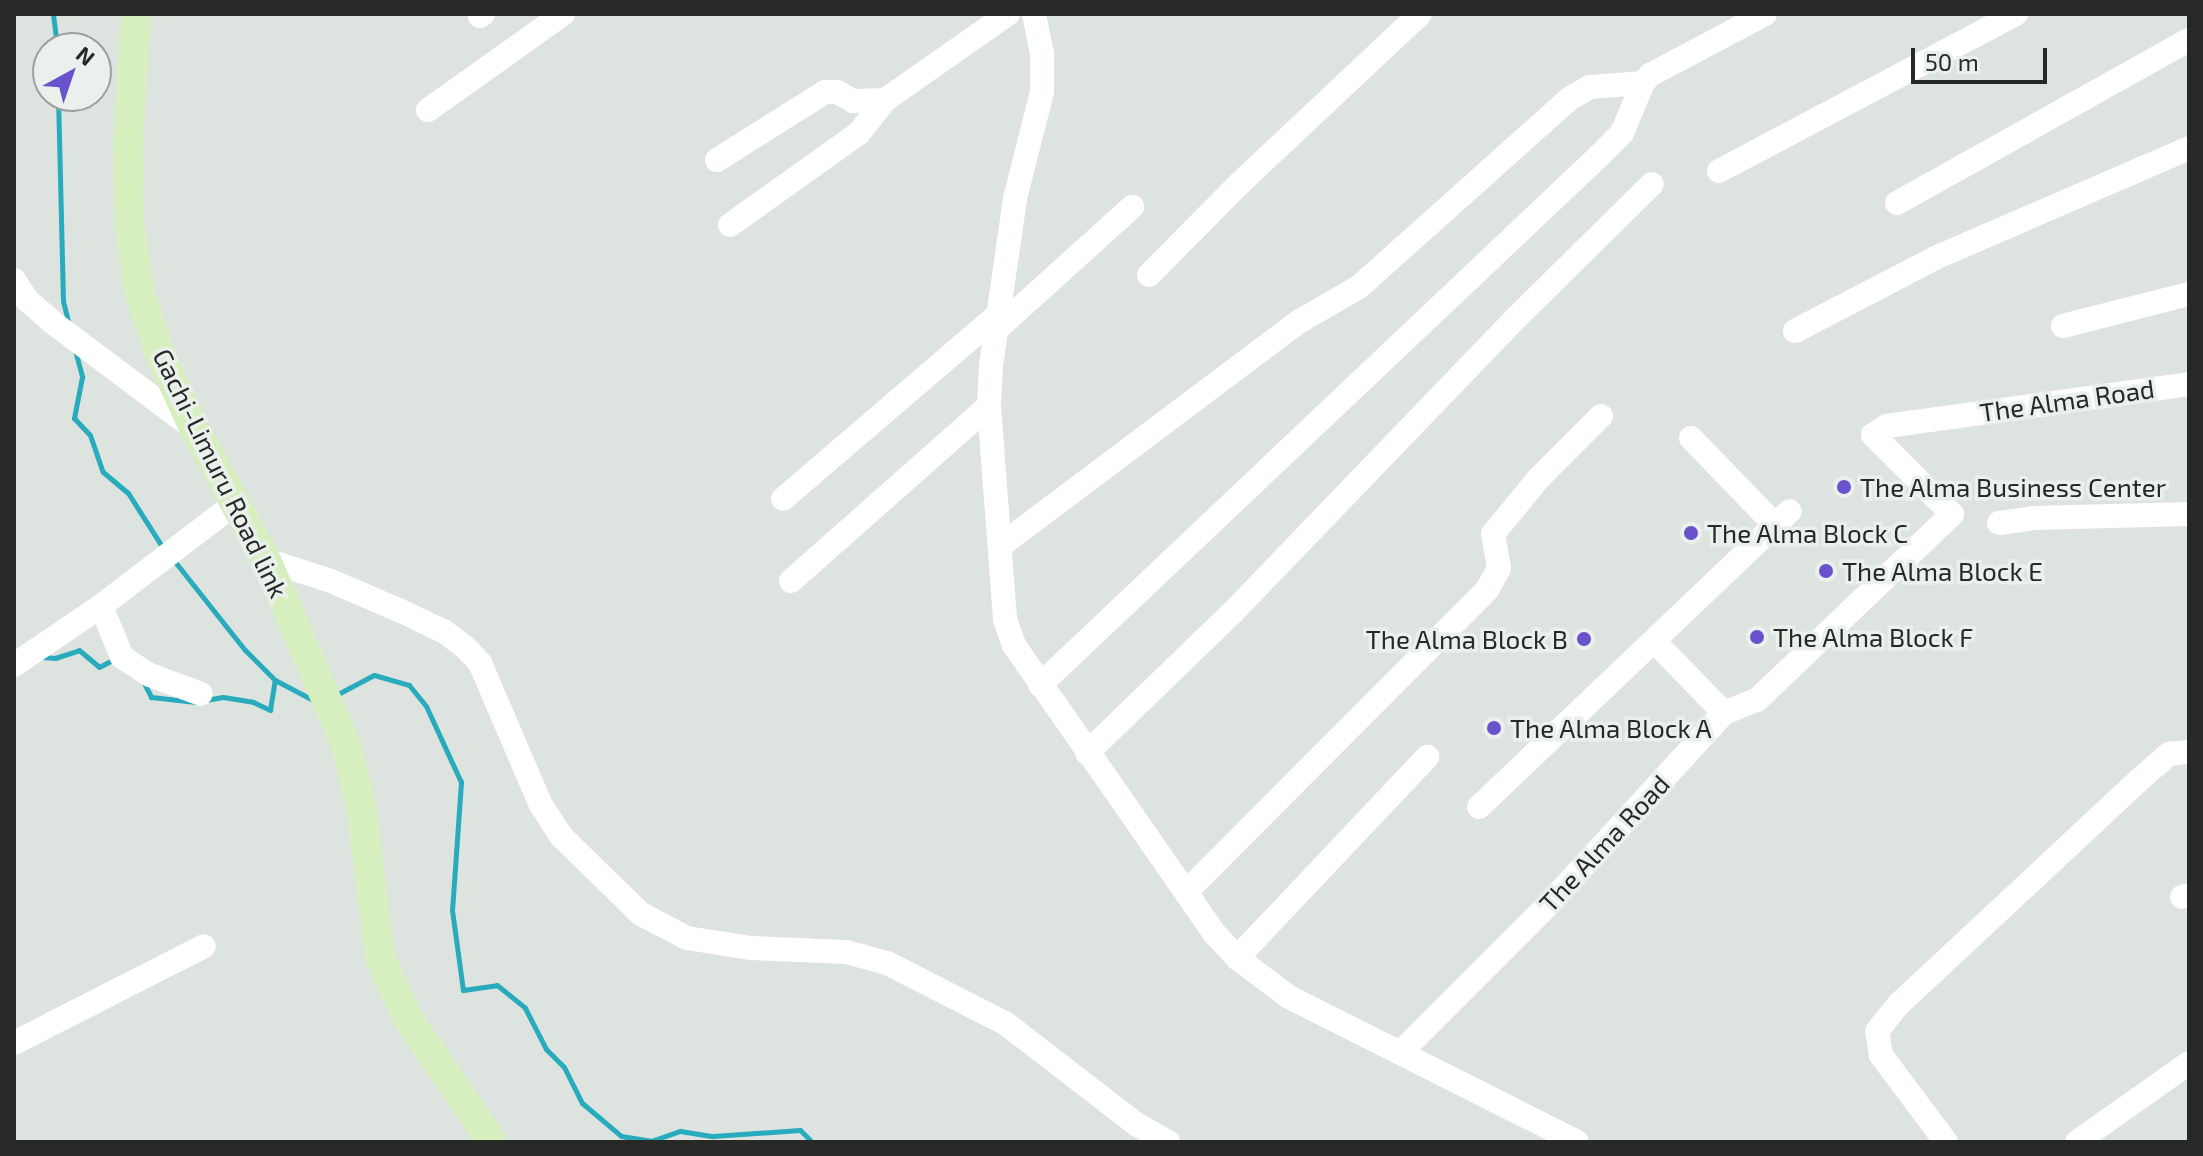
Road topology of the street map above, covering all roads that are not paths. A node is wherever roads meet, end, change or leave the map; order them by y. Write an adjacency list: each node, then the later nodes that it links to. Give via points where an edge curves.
1 (136, 14): 28 (main road, Gachi-Limuru Road link, via 129,221 139,291)
2 (563, 14): 11 (street)
3 (1008, 14): 10 (street)
4 (1034, 14): 22 (street, via 1042,92 1015,199)
5 (1420, 14): 19 (street)
6 (1765, 14): 9 (street, via 1664,66)
7 (2016, 14): 14 (street)
8 (2189, 40): 16 (street)
9 (1643, 83): 34 (street, via 1590,87 1569,99 1359,287 1300,321); 40 (street, via 1622,133 1600,155)
10 (885, 100): 13 (street, via 853,101 825,92); 18 (street, via 859,133)
11 (428, 110)
12 (2189, 148): 24 (street, via 1935,258)
13 (717, 160)
14 (1719, 171)
15 (1652, 184): 44 (street, via 1233,612)
16 (1897, 203)
17 (1132, 207): 22 (street)
18 (730, 225)
19 (1149, 275)
20 (14, 280): 28 (street, via 27,300 59,327)
21 (2189, 294): 23 (street)
22 (999, 321): 26 (street); 30 (street)
23 (2063, 326)
24 (1795, 331)
25 (2189, 384): 42 (street, The Alma Road, via 1887,426 1873,435 1952,514 1757,700)
26 (989, 406): 34 (street); 36 (street)
27 (1601, 416): 47 (street, via 1493,534 1499,568 1487,590)
28 (194, 428): 31 (main road, Gachi-Limuru Road link)
29 (1691, 438): 38 (street, via 1782,518)
30 (783, 499)
31 (233, 505): 35 (main road, Gachi-Limuru Road link); 37 (street)
32 (2189, 514): 33 (street)
33 (1999, 523)
34 (1000, 546): 40 (street, via 1005,619 1014,645)
35 (266, 560): 53 (main road, Gachi-Limuru Road link, via 346,745 361,806 380,957 407,1017); 54 (street, via 401,611 465,647 480,663 541,805 587,865 641,914 687,938 751,948 846,952 887,963 1005,1023 1136,1124)
36 (791, 581)
37 (101, 606): 39 (street); 41 (street, via 122,657 150,675)
38 (1655, 642): 42 (street); 46 (street)
39 (14, 665)
40 (1040, 685): 44 (street)
41 (201, 694)
42 (1724, 713): 51 (street, The Alma Road, via 1556,896)
43 (2189, 752): 56 (street, via 2169,754 2139,780 1899,1004 1877,1031 1881,1055)
44 (1087, 753): 47 (street)
45 (1427, 757): 49 (street)
46 (1479, 807)
47 (1186, 892): 49 (street)
48 (204, 946): 50 (street)
49 (1237, 958): 51 (street, via 1289,997)
50 (14, 1043)
51 (1401, 1052): 55 (street)
52 (2189, 1063): 57 (street)
53 (492, 1142)
54 (1168, 1142)
55 (1577, 1142)
56 (1946, 1142)
57 (2077, 1142)

